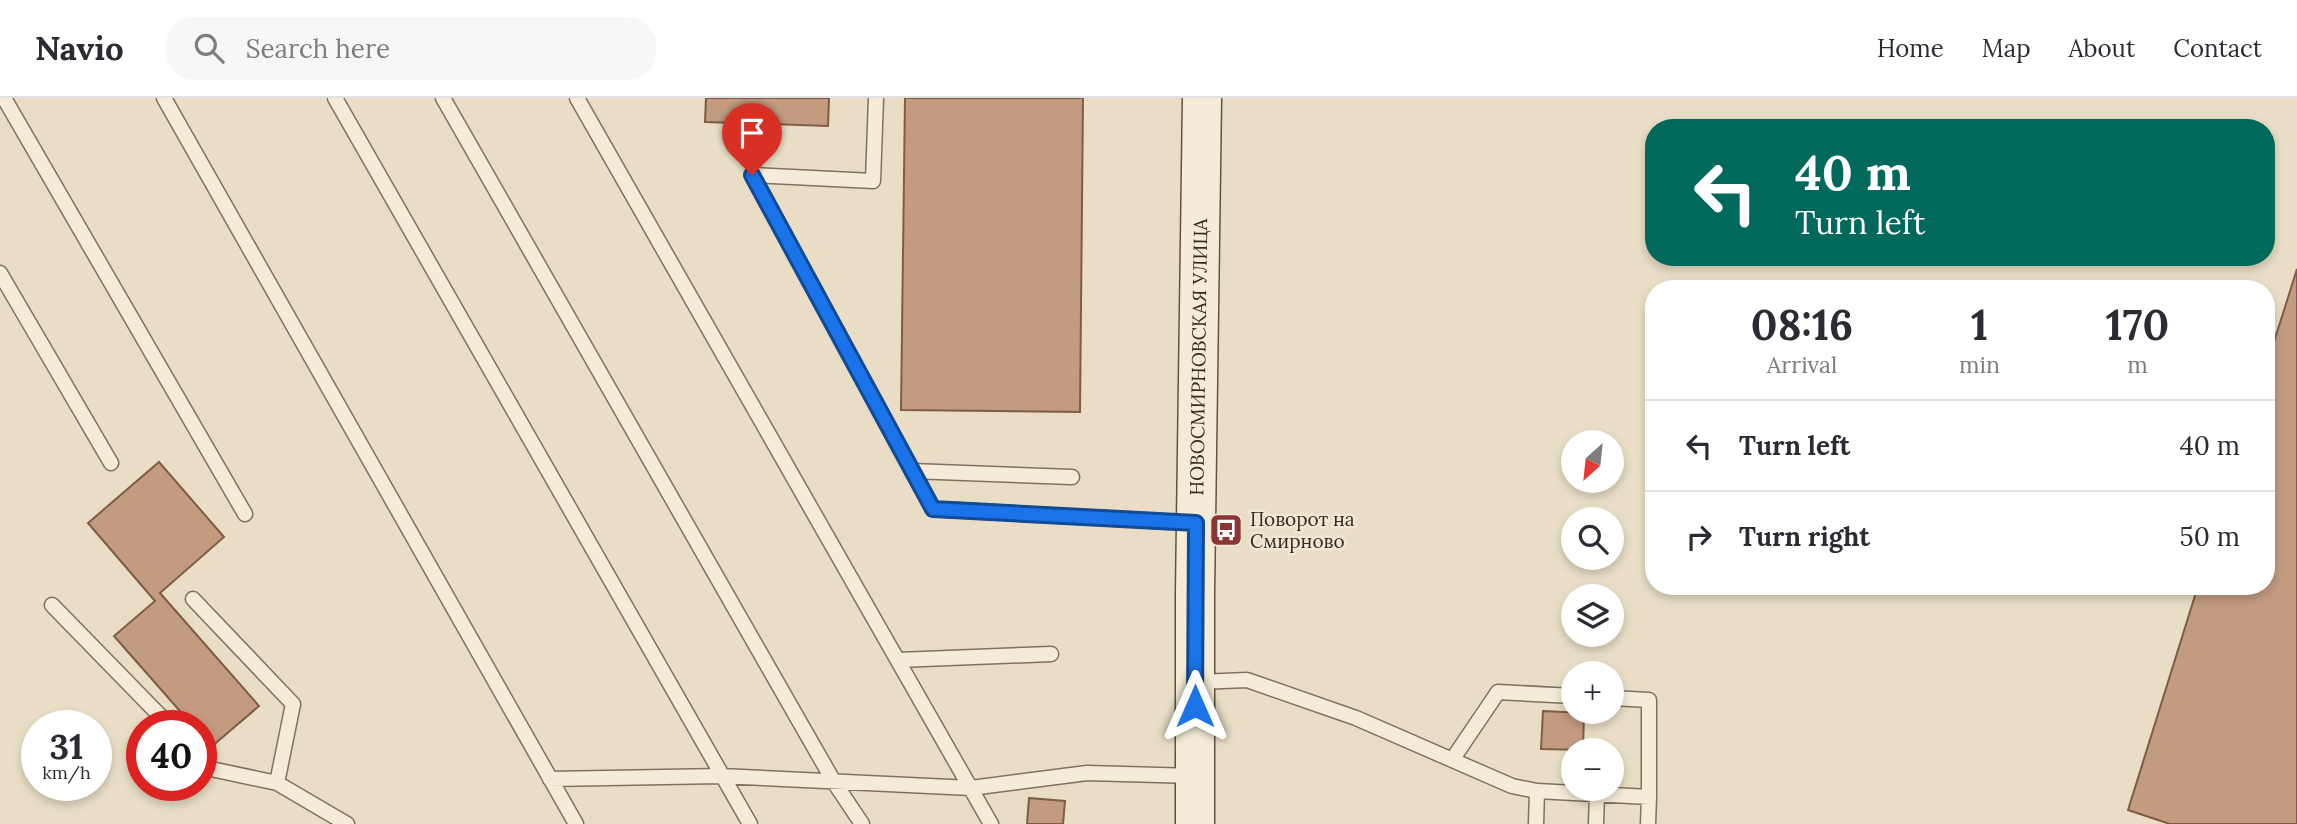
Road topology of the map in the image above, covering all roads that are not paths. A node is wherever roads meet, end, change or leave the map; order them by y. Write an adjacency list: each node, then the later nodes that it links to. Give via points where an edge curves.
1 (4, 98): 12 (lane)
2 (164, 98): 26 (lane)
3 (335, 98): 24 (lane)
4 (443, 98): 27 (lane)
5 (577, 98): 17 (lane)
6 (876, 98): 10 (lane, via 873,181 752,175)
7 (1202, 98): 13 (street, НОВОСМИРНОВСКАЯ УЛИЦА)
8 (0, 273): 9 (lane)
9 (111, 463)
10 (912, 471): 11 (lane); 13 (lane, via 933,509)
11 (1072, 477)
12 (245, 514)
13 (1196, 523): 18 (street, НОВОСМИРНОВСКАЯ УЛИЦА)
14 (193, 599): 28 (lane, via 293,704)
15 (52, 605): 21 (lane)
16 (1051, 654): 17 (lane)
17 (898, 660): 29 (lane)
18 (1196, 682): 22 (lane, via 1247,680); 25 (street, НОВОСМИРНОВСКАЯ УЛИЦА)
19 (1561, 695): 22 (lane, via 1498,692)
20 (1624, 699): 33 (lane, via 1649,700)
21 (154, 710)
22 (1452, 760): 30 (lane, via 1512,786)
23 (217, 770): 28 (lane)
24 (722, 776): 26 (lane); 27 (lane); 37 (lane)
25 (1195, 776): 29 (lane, via 1087,773); 40 (street, НОВОСМИРНОВСКАЯ УЛИЦА)
26 (550, 779): 36 (lane)
27 (834, 782): 29 (lane); 38 (lane)
28 (277, 783): 35 (lane)
29 (971, 788): 39 (lane)
30 (1537, 791): 31 (lane); 41 (lane)
31 (1561, 792)
32 (1624, 795): 33 (lane)
33 (1649, 797): 43 (lane)
34 (1597, 801): 42 (lane)
35 (347, 824)
36 (576, 824)
37 (750, 824)
38 (862, 824)
39 (991, 824)
40 (1195, 824)
41 (1536, 824)
42 (1596, 824)
43 (1648, 824)

